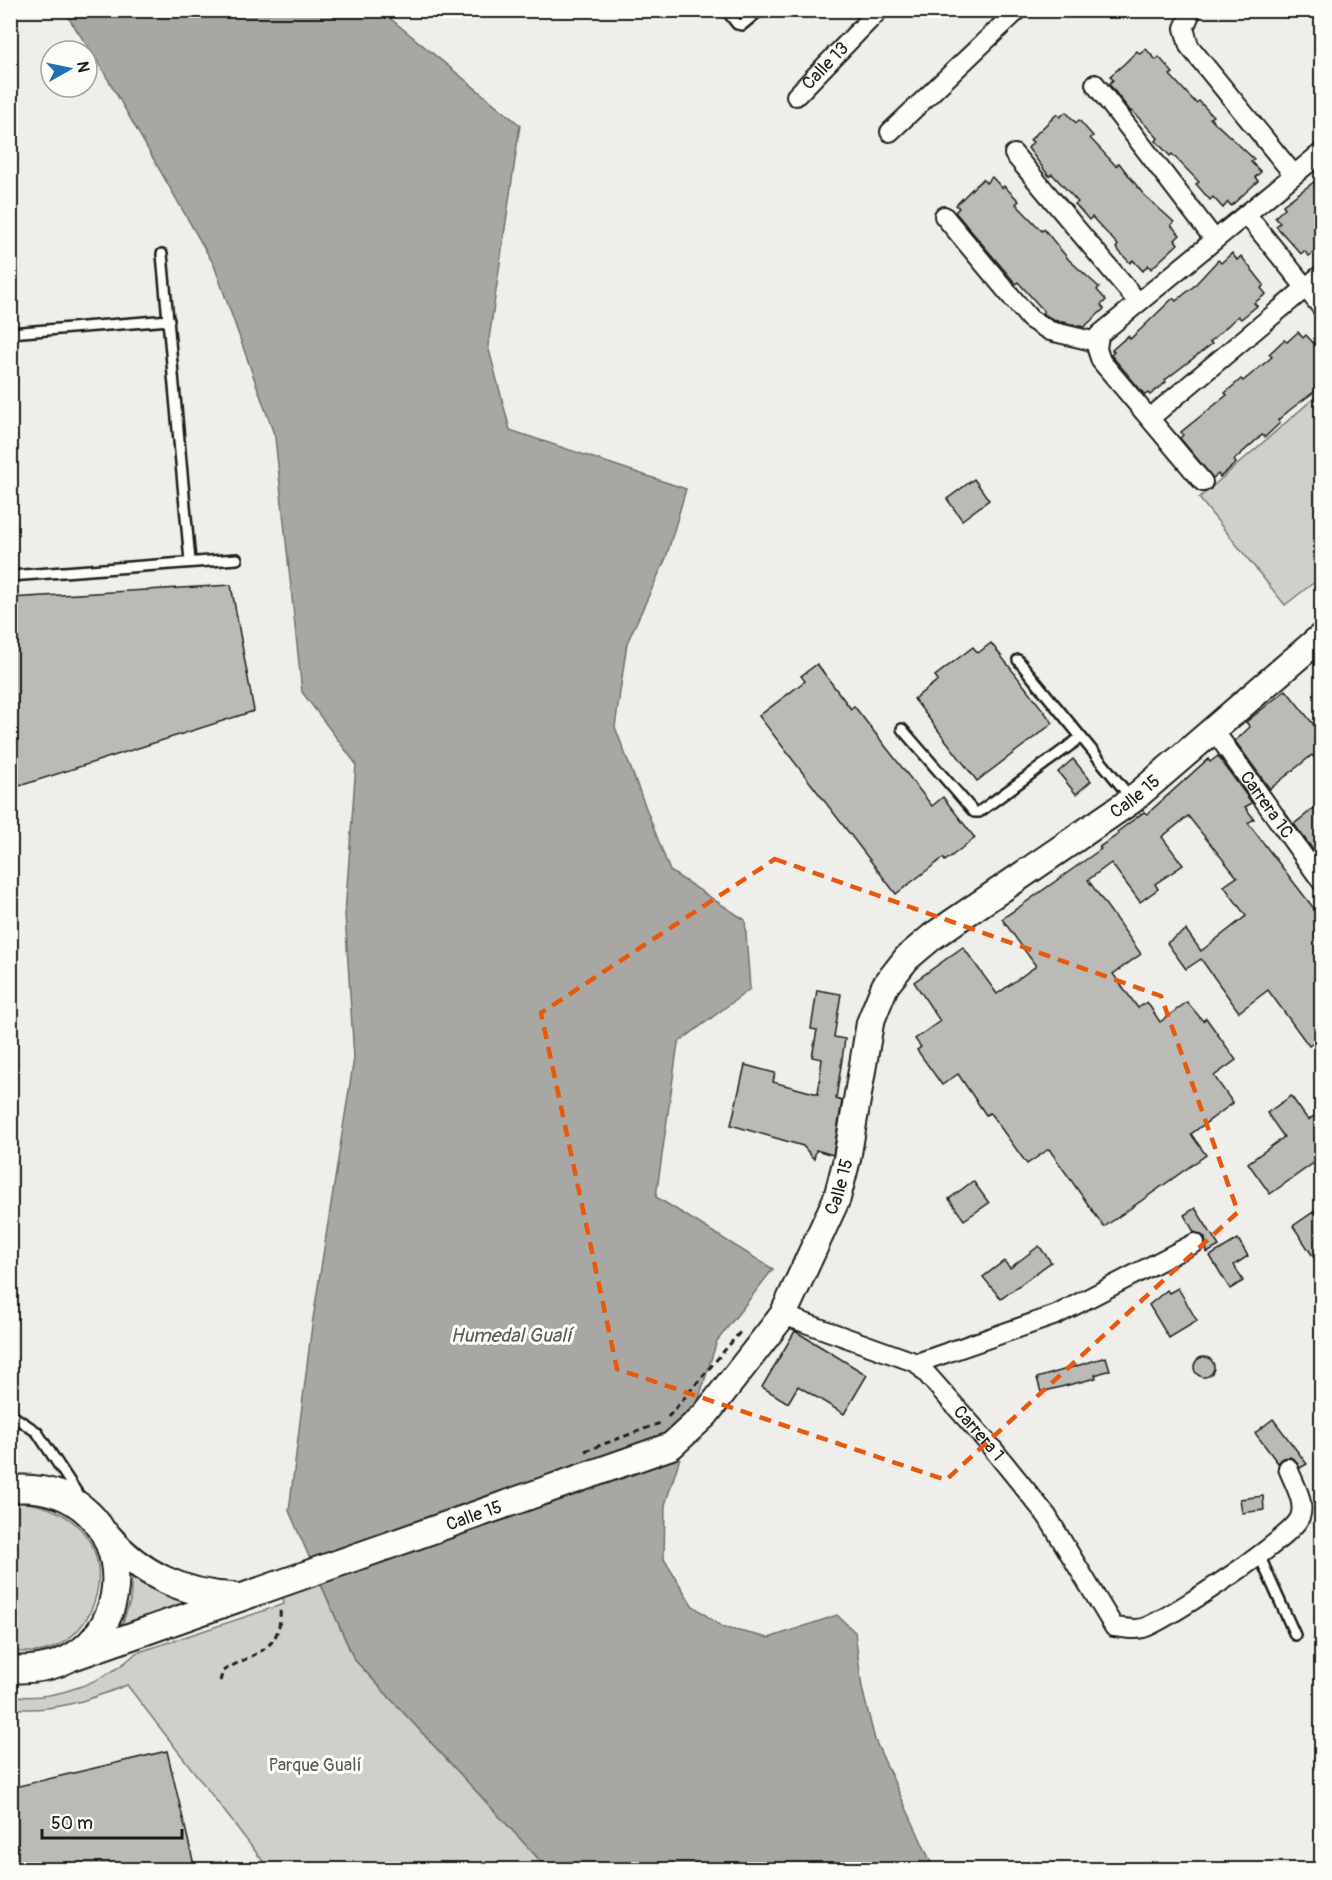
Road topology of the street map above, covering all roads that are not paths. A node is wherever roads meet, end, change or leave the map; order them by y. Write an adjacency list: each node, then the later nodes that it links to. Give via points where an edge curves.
1 (726, 10): 2 (lane, via 742,25)
2 (760, 10)
3 (1018, 10): 8 (street)
4 (1192, 10): 11 (street, via 1184,28 1189,46)
5 (869, 14): 7 (street, Calle 13)
6 (1095, 84): 14 (street)
7 (796, 96)
8 (890, 132)
9 (1322, 152): 11 (street)
10 (1014, 154): 18 (street)
11 (1294, 175): 12 (street)
12 (1246, 214): 14 (street); 17 (street)
13 (944, 216): 22 (street, via 1030,319 1050,331)
14 (1214, 240): 18 (street)
15 (162, 254): 20 (lane)
16 (1322, 274): 17 (street)
17 (1305, 288): 19 (street); 23 (street)
18 (1138, 302): 22 (street, via 1099,335)
19 (1322, 308)
20 (168, 320): 21 (lane); 26 (lane)
21 (10, 333)
22 (1097, 342): 23 (street, via 1101,361)
23 (1150, 418): 24 (street)
24 (1203, 482)
25 (237, 559): 26 (lane)
26 (190, 561): 27 (lane)
27 (10, 576)
28 (1322, 636): 31 (street, Calle 15)
29 (1018, 660): 32 (lane)
30 (902, 729): 32 (lane, via 974,812)
31 (1212, 729): 33 (street, Calle 15); 34 (street, Carrera 1C)
32 (1080, 738): 33 (lane)
33 (1132, 800): 36 (street, Calle 15, via 933,936 907,958 885,986 870,1023 837,1198)
34 (1322, 882)
35 (1195, 1243): 37 (street, via 1056,1315)
36 (783, 1315): 37 (street, Carrera 1); 43 (street, Calle 15, via 705,1414 667,1434)
37 (917, 1363): 42 (street, Carrera 1, via 1047,1516 1114,1627 1145,1627)
38 (10, 1414): 41 (lane, via 37,1432)
39 (1288, 1468): 42 (street, via 1302,1503 1301,1514 1298,1522)
40 (10, 1489): 41 (street, via 30,1487 53,1492)
41 (92, 1516): 43 (street, Calle 15, via 132,1560 157,1577 213,1595); 45 (street, via 113,1551 116,1591 103,1628)
42 (1260, 1557): 44 (lane)
43 (247, 1595): 45 (street, Calle 15)
44 (1295, 1635)
45 (75, 1656): 46 (street, Calle 15, via 54,1666)
46 (10, 1669)

